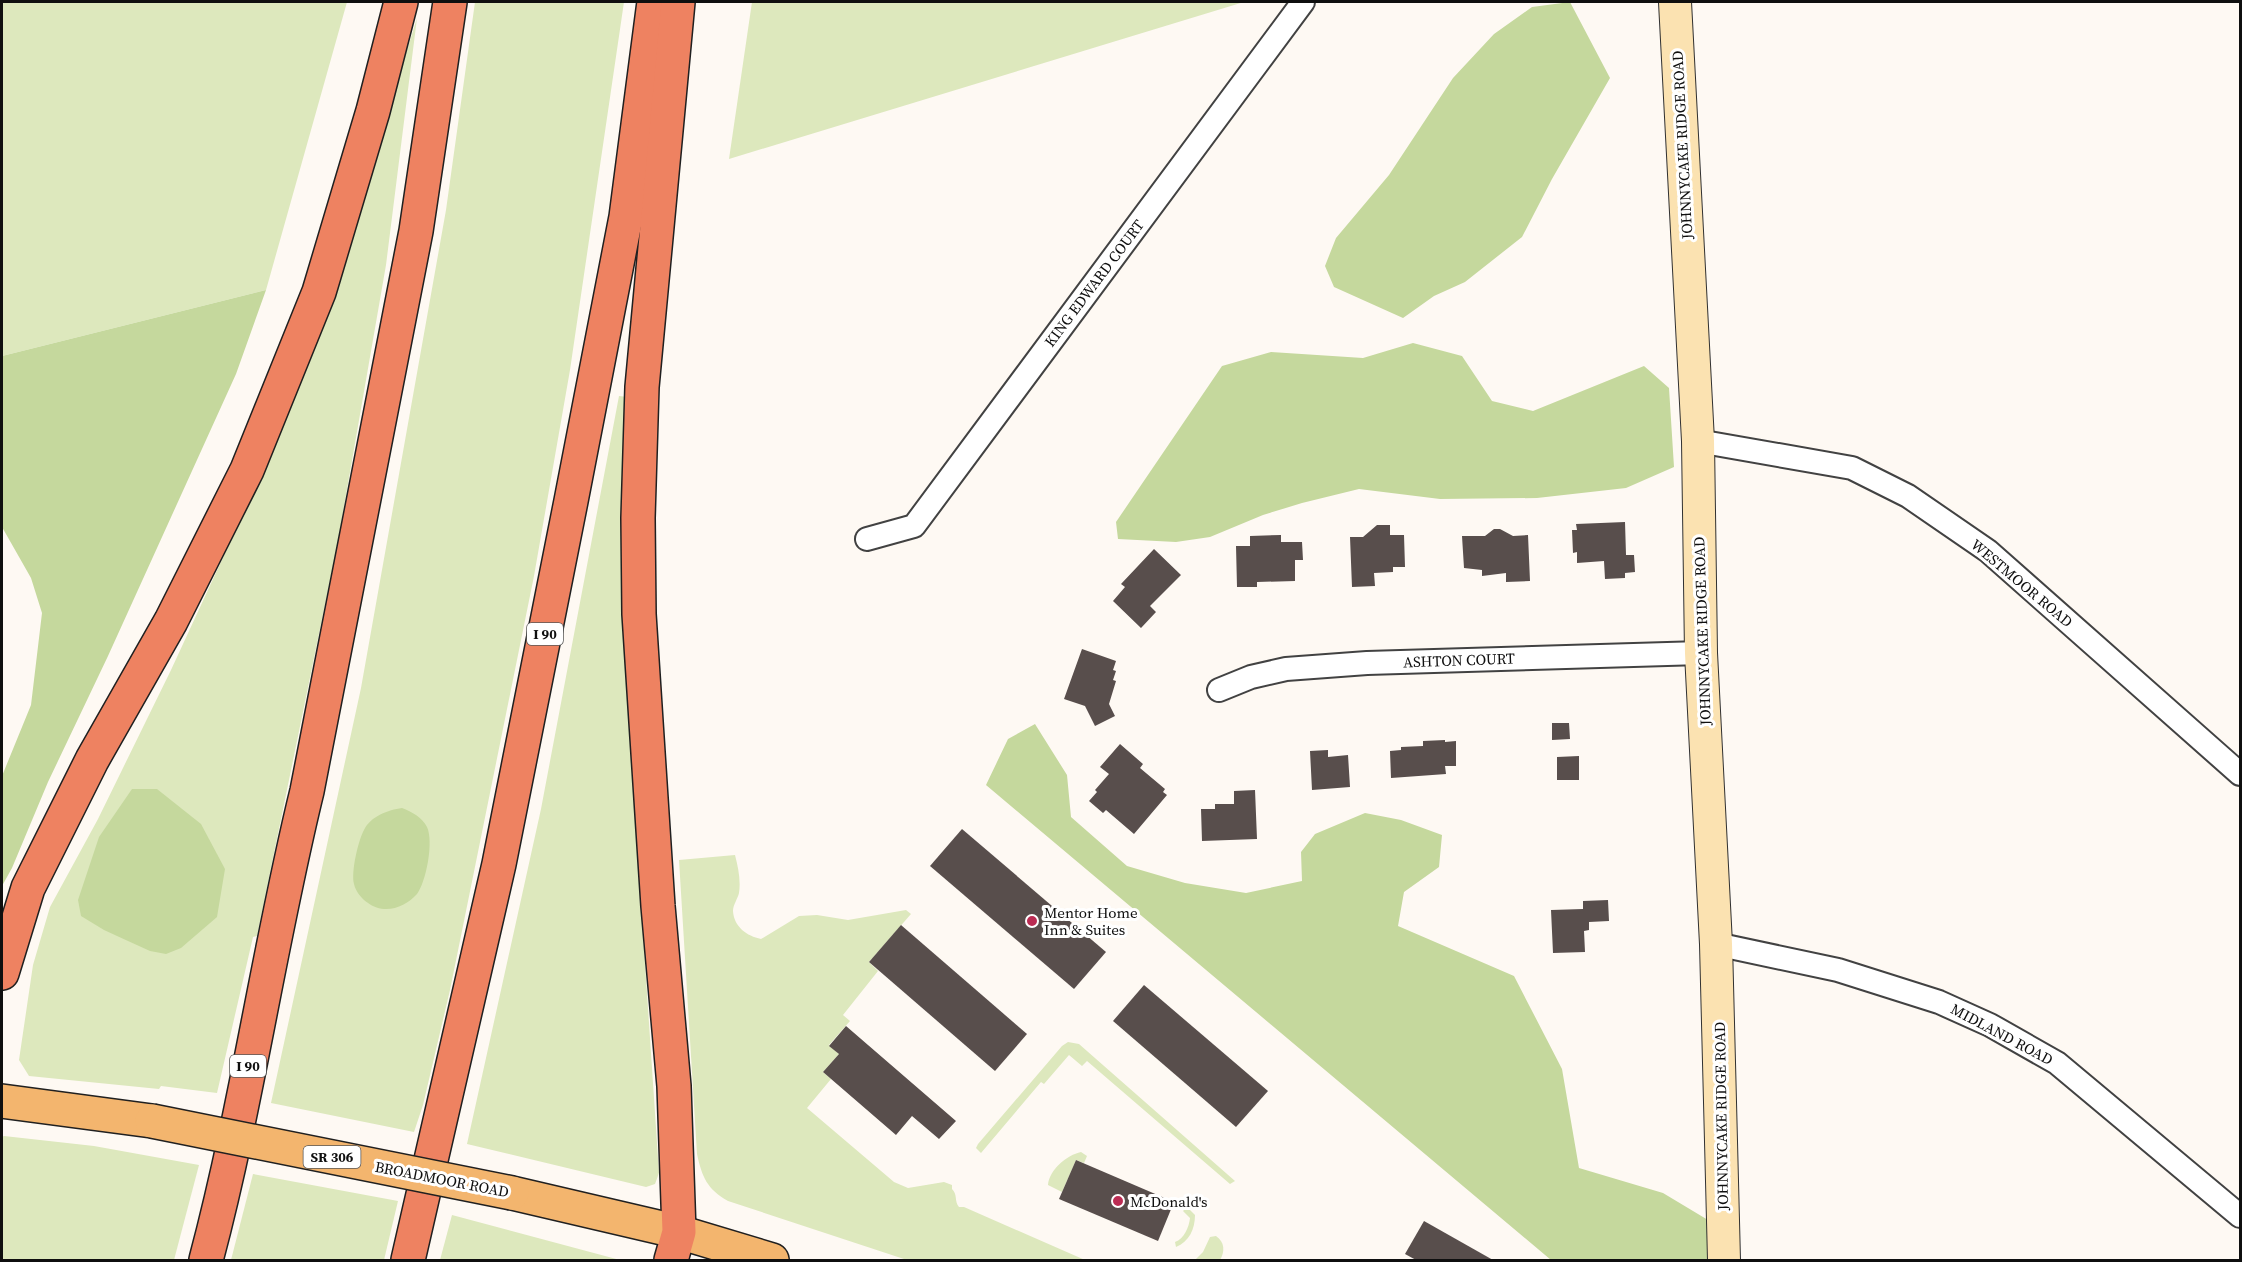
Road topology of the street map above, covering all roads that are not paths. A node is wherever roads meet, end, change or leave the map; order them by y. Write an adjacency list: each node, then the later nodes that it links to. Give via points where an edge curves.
1 (401, 2): 13 (highway, via 320,292 247,470 28,888)
2 (450, 2): 17 (highway, I 90, via 416,231 309,779)
3 (654, 2): 18 (highway, I 90, via 626,217 571,501 499,864)
4 (678, 2): 16 (highway, via 642,387 638,518 639,614 674,1086)
5 (1303, 2): 8 (street, KING EDWARD COURT, via 914,526)
6 (1675, 2): 7 (main road, JOHNNYCAKE RIDGE ROAD)
7 (1698, 441): 9 (main road, JOHNNYCAKE RIDGE ROAD); 11 (street, WESTMOOR ROAD, via 1852,468 1908,496 1988,551)
8 (867, 539)
9 (1701, 653): 10 (street, ASHTON COURT, via 1286,669 1251,676); 12 (main road, JOHNNYCAKE RIDGE ROAD)
10 (1219, 690)
11 (2241, 774)
12 (1716, 944): 15 (street, MIDLAND ROAD, via 1838,970 1939,1002 1990,1025 2057,1063); 20 (main road, JOHNNYCAKE RIDGE ROAD)
13 (2, 973)
14 (2, 1101): 16 (main road, BROADMOOR ROAD / SR 306, bridge, via 152,1121 512,1193)
15 (2241, 1216)
16 (675, 1246): 19 (main road, BROADMOOR ROAD / SR 306)
17 (206, 1260)
18 (408, 1260)
19 (772, 1260)
20 (1724, 1260)

